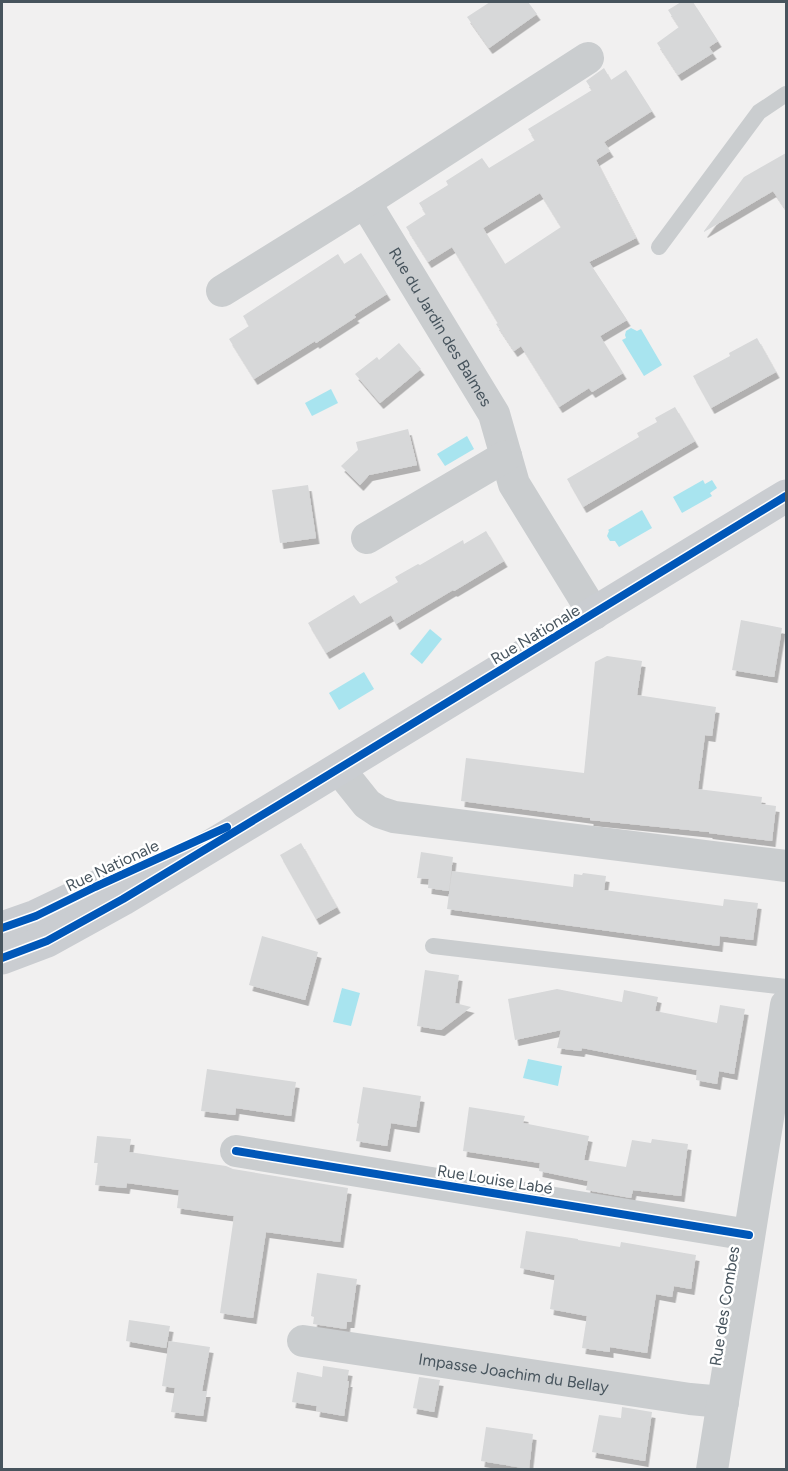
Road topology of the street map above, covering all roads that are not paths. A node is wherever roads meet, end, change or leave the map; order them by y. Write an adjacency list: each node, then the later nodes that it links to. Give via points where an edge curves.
1 (588, 58): 3 (street)
2 (786, 94): 4 (lane, via 759,112)
3 (365, 202): 5 (street); 6 (street, Rue du Jardin des Balmes, via 494,414)
4 (658, 247)
5 (222, 291)
6 (506, 456): 8 (street); 9 (street, Rue du Jardin des Balmes, via 514,484)
7 (786, 496): 9 (main road, Rue Nationale)
8 (366, 538)
9 (594, 614): 10 (main road, Rue Nationale)
10 (339, 769): 11 (main road, Rue Nationale); 12 (street, via 367,804 394,817)
11 (297, 794): 13 (main road, Rue Nationale, via 36,916); 15 (main road, Rue Nationale, via 123,899 47,941)
12 (786, 866)
13 (2, 928)
14 (433, 946): 16 (lane)
15 (2, 958)
16 (786, 987)
17 (786, 1005): 19 (street, Rue des Combes)
18 (236, 1150): 19 (street, Rue Louise Labé)
19 (749, 1234): 21 (street, Rue des Combes)
20 (303, 1341): 21 (street, Impasse Joachim du Bellay)
21 (723, 1402): 22 (street, Rue des Combes)
22 (712, 1470)

